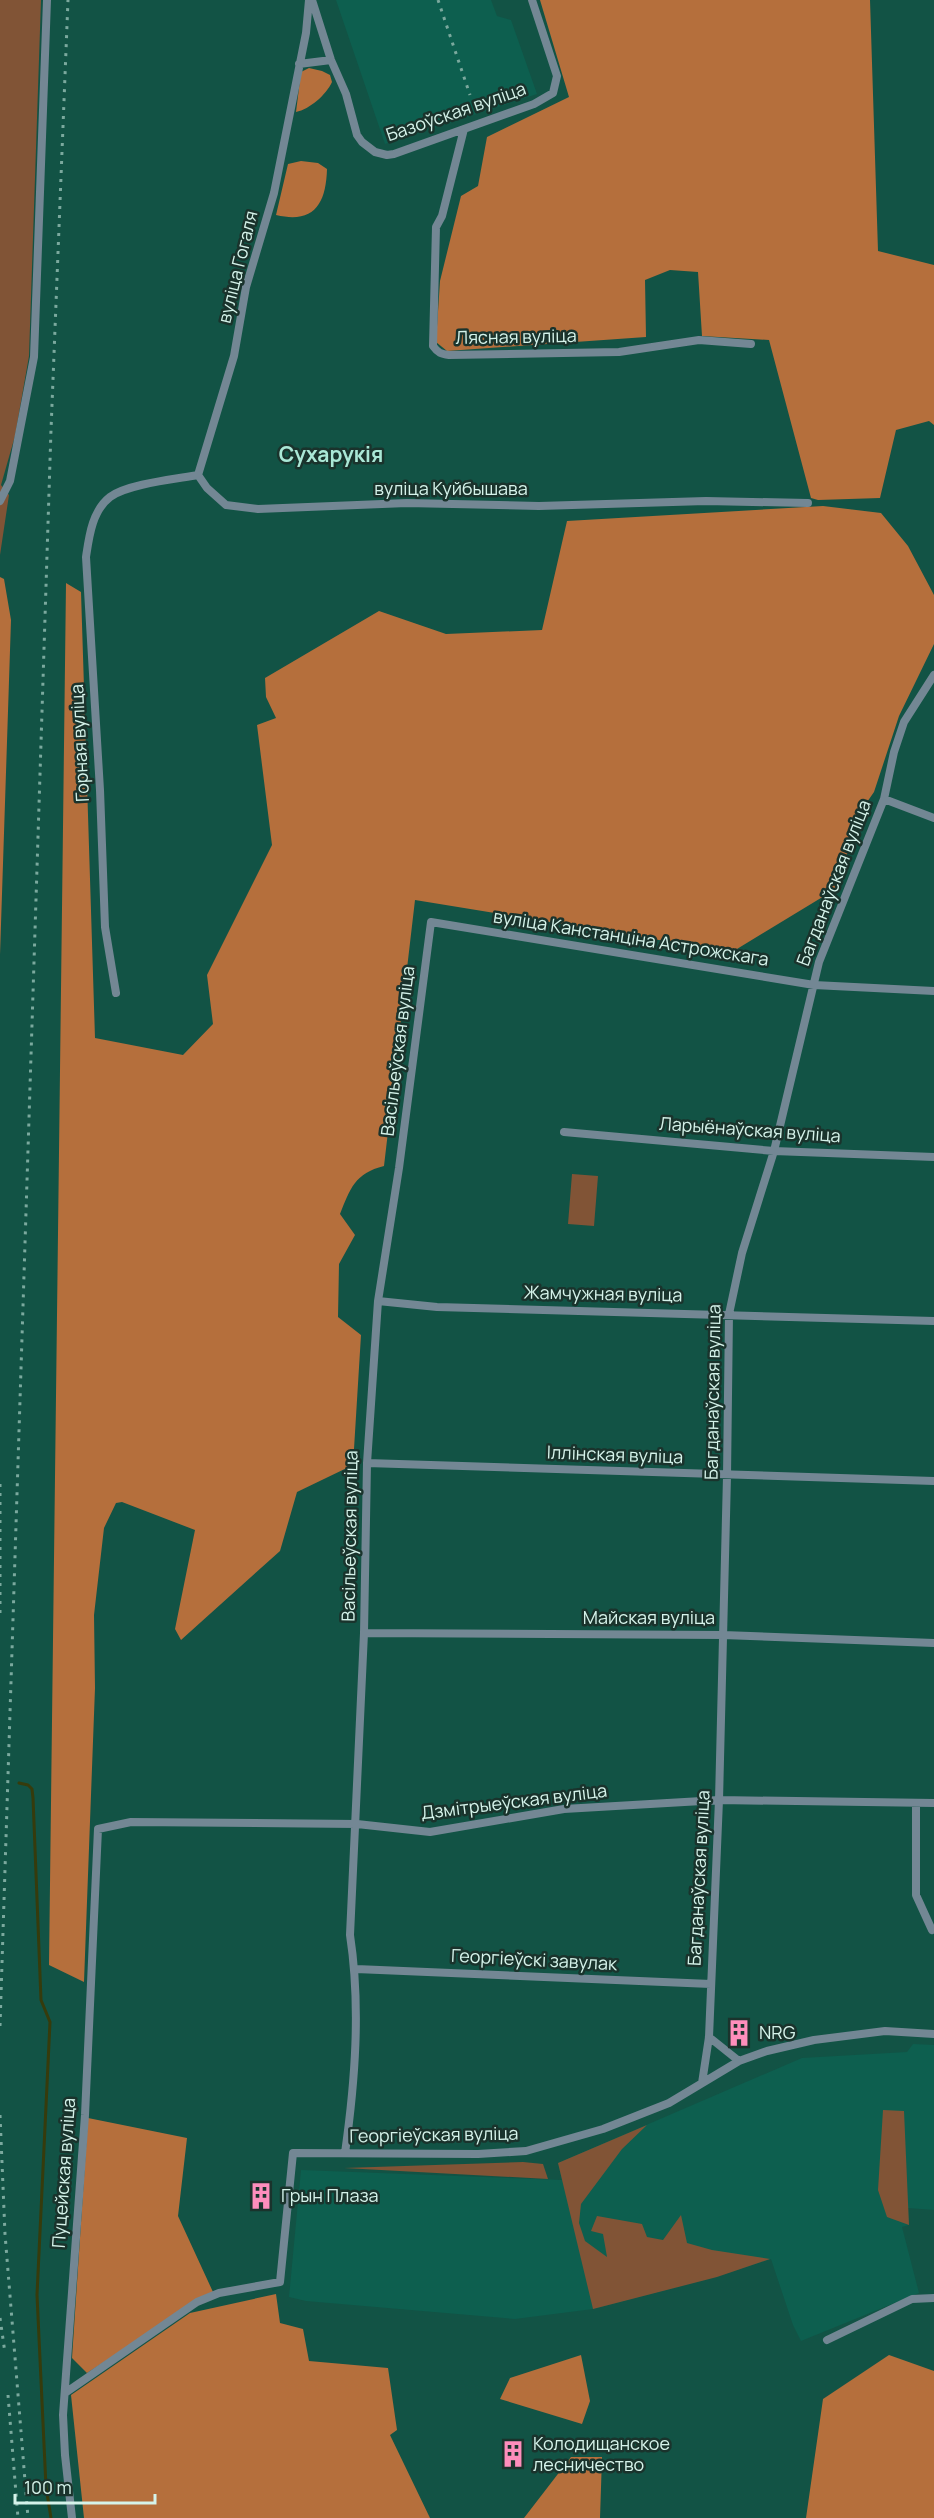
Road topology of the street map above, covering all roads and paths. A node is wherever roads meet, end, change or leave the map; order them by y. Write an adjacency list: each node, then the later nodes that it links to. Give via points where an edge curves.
1 (47, 0): 9 (street, via 34,357 10,481)
2 (310, 0): 4 (street, вуліца Гогаля); 5 (street, вуліца Гогаля)
3 (532, 0): 6 (street, Базоўская вуліца, via 557,76 553,93 534,104)
4 (331, 60): 5 (street); 6 (street, Базоўская вуліца, via 346,93 357,135 375,152 394,154)
5 (299, 64): 8 (street, вуліца Гогаля, via 274,192 246,287 234,356)
6 (464, 129): 7 (street, Лясная вуліца, via 436,227 433,346 441,354 619,352 699,340)
7 (751, 344)
8 (198, 475): 10 (street, вуліца Куйбышава, via 226,505 258,509 407,503 539,507 706,501); 17 (street, Горная вуліца, via 149,484 110,497 92,526 86,557 105,927)
9 (1, 499)
10 (808, 503)
11 (934, 675): 12 (street, Багданаўская вуліца, via 904,722)
12 (884, 799): 13 (street); 15 (street, Багданаўская вуліца, via 819,962)
13 (934, 818)
14 (431, 922): 15 (street, вуліца Канстанціна Астрожскага); 21 (street, Васільеўская вуліца)
15 (814, 985): 16 (street, вуліца Канстанціна Астрожскага); 19 (street, Багданаўская вуліца)
16 (934, 992)
17 (116, 993)
18 (564, 1132): 19 (street, Ларыёнаўская вуліца)
19 (774, 1151): 20 (street, Ларыёнаўская вуліца); 22 (street, Багданаўская вуліца, via 742,1253)
20 (934, 1157)
21 (378, 1301): 22 (street, Жамчужная вуліца, via 437,1307); 24 (street, Васільеўская вуліца)
22 (729, 1314): 23 (street, Жамчужная вуліца); 25 (street, Багданаўская вуліца)
23 (934, 1321)
24 (367, 1463): 25 (street, Іллінская вуліца); 27 (street, Васільеўская вуліца)
25 (728, 1476): 26 (street, Іллінская вуліца); 28 (street, Багданаўская вуліца)
26 (934, 1481)
27 (364, 1633): 28 (street, Майская вуліца); 33 (street, Васільеўская вуліца)
28 (723, 1635): 29 (street, Майская вуліца); 30 (street, Багданаўская вуліца)
29 (934, 1643)
30 (720, 1800): 31 (street, Дзмітрыеўская вуліца); 33 (street, Дзмітрыеўская вуліца, via 564,1809 429,1832); 37 (street, Багданаўская вуліца)
31 (916, 1803): 32 (street, Дзмітрыеўская вуліца); 35 (street, via 916,1896)
32 (934, 1803)
33 (357, 1824): 34 (street, Дзмітрыеўская вуліца, via 131,1822); 36 (street, Васільеўская вуліца, via 350,1935)
34 (98, 1829): 45 (street, Пуцейская вуліца, via 85,2115)
35 (932, 1930)
36 (356, 1969): 37 (street, Георгіеўскі завулак); 42 (street, Васільеўская вуліца, via 354,2092)
37 (711, 1984): 39 (street, Багданаўская вуліца)
38 (934, 2034): 40 (street, Георгіеўская вуліца, via 885,2031 814,2040)
39 (709, 2037): 40 (street); 41 (street, Багданаўская вуліца)
40 (739, 2061): 41 (street, Георгіеўская вуліца)
41 (702, 2084): 42 (street, Георгіеўская вуліца, via 669,2103 603,2129 526,2151)
42 (345, 2153): 45 (street, Георгіеўская вуліца, via 293,2153 280,2282 219,2293 197,2302)
43 (934, 2298): 44 (street, via 912,2299)
44 (827, 2340)
45 (64, 2393): 46 (street, Пуцейская вуліца, via 65,2456)
46 (72, 2518)

